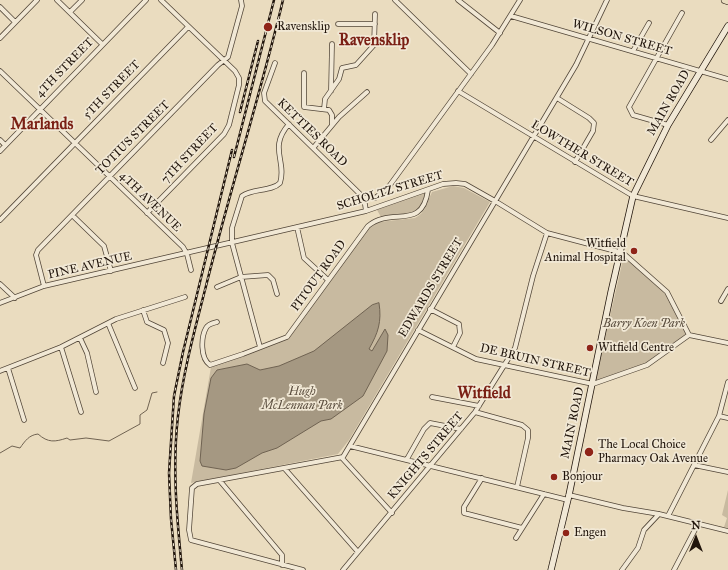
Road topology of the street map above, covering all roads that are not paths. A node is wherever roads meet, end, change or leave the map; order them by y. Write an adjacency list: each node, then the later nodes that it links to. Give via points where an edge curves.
1 (37, 0): 18 (street)
2 (57, 0): 14 (street)
3 (82, 0): 14 (street)
4 (146, 0): 27 (street, 4TH STREET)
5 (161, 0): 23 (street)
6 (241, 0): 31 (street, TOTIUS STREET, via 242,6 230,53)
7 (395, 0): 36 (street)
8 (458, 0): 24 (street)
9 (520, 0): 17 (street)
10 (607, 0): 26 (street, EDWARDS STREET)
11 (725, 0): 12 (highway)
12 (728, 1)
13 (0, 7): 18 (street)
14 (70, 12): 27 (street)
15 (682, 12): 30 (street)
16 (375, 14): 21 (street)
17 (511, 16): 24 (street); 26 (street, WILSON STREET)
18 (16, 22): 25 (street)
19 (649, 23): 29 (street)
20 (338, 24): 21 (street)
21 (375, 24): 38 (street, via 373,46 356,65 342,68 341,76)
22 (728, 26): 34 (street, MAIN ROAD)
23 (188, 27): 31 (street); 51 (street, 5TH STREET)
24 (500, 33): 36 (street)
25 (0, 38)
26 (589, 39): 29 (street, WILSON STREET); 41 (street, EDWARDS STREET)
27 (102, 44): 42 (street, 4TH STREET)
28 (332, 44): 38 (street)
29 (633, 52): 30 (street, WILSON STREET)
30 (656, 59): 34 (street, WILSON STREET); 47 (street, via 629,110 633,115)
31 (224, 60): 56 (street, TOTIUS STREET); 62 (street, 7TH STREET, via 239,78 227,130)
32 (275, 63): 45 (street, KETTIES ROAD, via 264,98)
33 (0, 71): 42 (street, 4TH AVENUE)
34 (701, 71): 37 (street, WILSON STREET); 47 (street, MAIN ROAD)
35 (304, 73): 43 (street, via 304,107)
36 (471, 74): 39 (street)
37 (728, 79)
38 (331, 91): 43 (street)
39 (458, 91): 48 (street, LOWTHER STREET); 59 (street, via 387,189 375,198)
40 (367, 92): 46 (street)
41 (557, 98): 48 (street, EDWARDS STREET); 55 (street, via 594,123 593,131)
42 (40, 109): 51 (street, 4TH AVENUE); 52 (street, 4TH STREET)
43 (324, 109): 46 (street, via 331,112)
44 (728, 120): 50 (street)
45 (290, 124): 53 (street, KETTIES ROAD); 68 (street, via 281,134 280,183 275,187 242,196 232,228)
46 (332, 125): 53 (street)
47 (668, 125): 58 (street, MAIN ROAD)
48 (534, 137): 55 (street, LOWTHER STREET); 60 (street, EDWARDS STREET)
49 (0, 140): 52 (street)
50 (710, 140)
51 (74, 144): 56 (street, 4TH AVENUE); 65 (street, 5TH STREET)
52 (5, 145): 54 (street, 4TH STREET)
53 (314, 147): 59 (street, KETTIES ROAD)
54 (0, 150)
55 (575, 162): 58 (street, LOWTHER STREET)
56 (108, 176): 62 (street, 4TH AVENUE); 63 (street, TOTIUS STREET)
57 (428, 190): 60 (street, SCHOLTZ STREET, via 443,184 459,183); 61 (street, SCHOLTZ STREET); 74 (street, PITOUT ROAD, via 422,208 415,215 380,219 368,226)
58 (634, 195): 64 (street, LOWTHER STREET); 69 (street, MAIN ROAD)
59 (364, 198): 61 (street)
60 (495, 201): 67 (street, SCHOLTZ STREET); 84 (street, EDWARDS STREET)
61 (366, 211): 66 (street, SCHOLTZ STREET)
62 (147, 213): 70 (street, 4TH AVENUE, via 183,247)
63 (72, 215): 72 (street, via 104,246); 76 (street, TOTIUS STREET, via 37,252)
64 (728, 218)
65 (0, 220)
66 (297, 227): 68 (street, SCHOLTZ STREET); 74 (street, via 304,258)
67 (548, 233): 69 (street, SCHOLTZ STREET); 96 (street, KNIGHTS STREET, via 532,276 517,342)
68 (232, 244): 70 (street, SCHOLTZ STREET); 73 (street)
69 (621, 252): 89 (street, SCHOLTZ STREET, via 667,292); 100 (street, MAIN ROAD)
70 (187, 254): 71 (street, 4TH AVENUE); 72 (street, PINE AVENUE)
71 (191, 270)
72 (111, 271): 76 (street, PINE AVENUE)
73 (241, 277): 77 (street); 79 (street, via 271,276); 93 (street)
74 (328, 280): 93 (street, PITOUT ROAD, via 287,337)
75 (0, 284): 81 (street)
76 (44, 286): 81 (street, PINE AVENUE)
77 (217, 287)
78 (728, 288): 82 (street)
79 (277, 294)
80 (185, 297): 85 (street)
81 (15, 298): 83 (street, PINE AVENUE)
82 (721, 301)
83 (0, 303)
84 (430, 309): 88 (street, EDWARDS STREET); 94 (street, via 459,324 460,333)
85 (143, 310): 87 (street); 95 (street, via 147,322 164,330 168,343)
86 (217, 322): 93 (street, PITOUT ROAD, via 207,327 202,347 205,361 213,364)
87 (108, 323): 90 (street); 101 (street)
88 (418, 330): 94 (street, DE BRUIN STREET); 111 (street, EDWARDS STREET)
89 (689, 335): 91 (street); 100 (street, DE BRUIN STREET, via 647,365)
90 (80, 338): 92 (street); 102 (street, via 87,353)
91 (728, 343)
92 (61, 347): 97 (street); 105 (street)
93 (260, 347)
94 (453, 347): 96 (street, DE BRUIN STREET, via 476,359)
95 (163, 363)
96 (504, 365): 100 (street, DE BRUIN STREET); 104 (street, KNIGHTS STREET)
97 (8, 368): 98 (street); 109 (street)
98 (0, 371)
99 (728, 382): 107 (street)
100 (593, 384): 122 (street, MAIN ROAD)
101 (135, 388)
102 (96, 392)
103 (432, 397): 104 (street)
104 (479, 406): 106 (street, KNIGHTS STREET)
105 (81, 412)
106 (476, 412): 110 (street, KNIGHTS STREET); 120 (street, via 522,425 528,430)
107 (719, 416): 108 (street); 115 (street)
108 (728, 418)
109 (24, 420)
110 (462, 429): 113 (street, via 435,422 429,423); 114 (street, KNIGHTS STREET)
111 (350, 446): 112 (street, EDWARDS STREET); 113 (street)
112 (342, 458): 116 (street); 123 (street)
113 (406, 459): 114 (street)
114 (431, 465): 118 (street); 123 (street, KNIGHTS STREET)
115 (694, 465): 117 (street); 125 (street)
116 (285, 469): 119 (street); 130 (street)
117 (728, 472)
118 (482, 478): 120 (street); 127 (street, via 464,507 464,513)
119 (220, 481): 131 (street, via 282,555); 131 (street, via 194,486 191,540)
120 (517, 486): 121 (street)
121 (544, 494): 122 (street); 127 (street)
122 (569, 498): 124 (street); 134 (street, MAIN ROAD)
123 (392, 513): 130 (street, KNIGHTS STREET)
124 (659, 514): 125 (street); 135 (street, via 644,530 638,548)
125 (668, 516): 126 (street)
126 (698, 524): 128 (street); 136 (street)
127 (522, 528): 129 (street)
128 (728, 531)
129 (516, 538)
130 (358, 552): 133 (street, KNIGHTS STREET)
131 (282, 565): 132 (street)
132 (303, 570)
133 (343, 570)
134 (552, 570)
135 (622, 570)
136 (674, 570)

